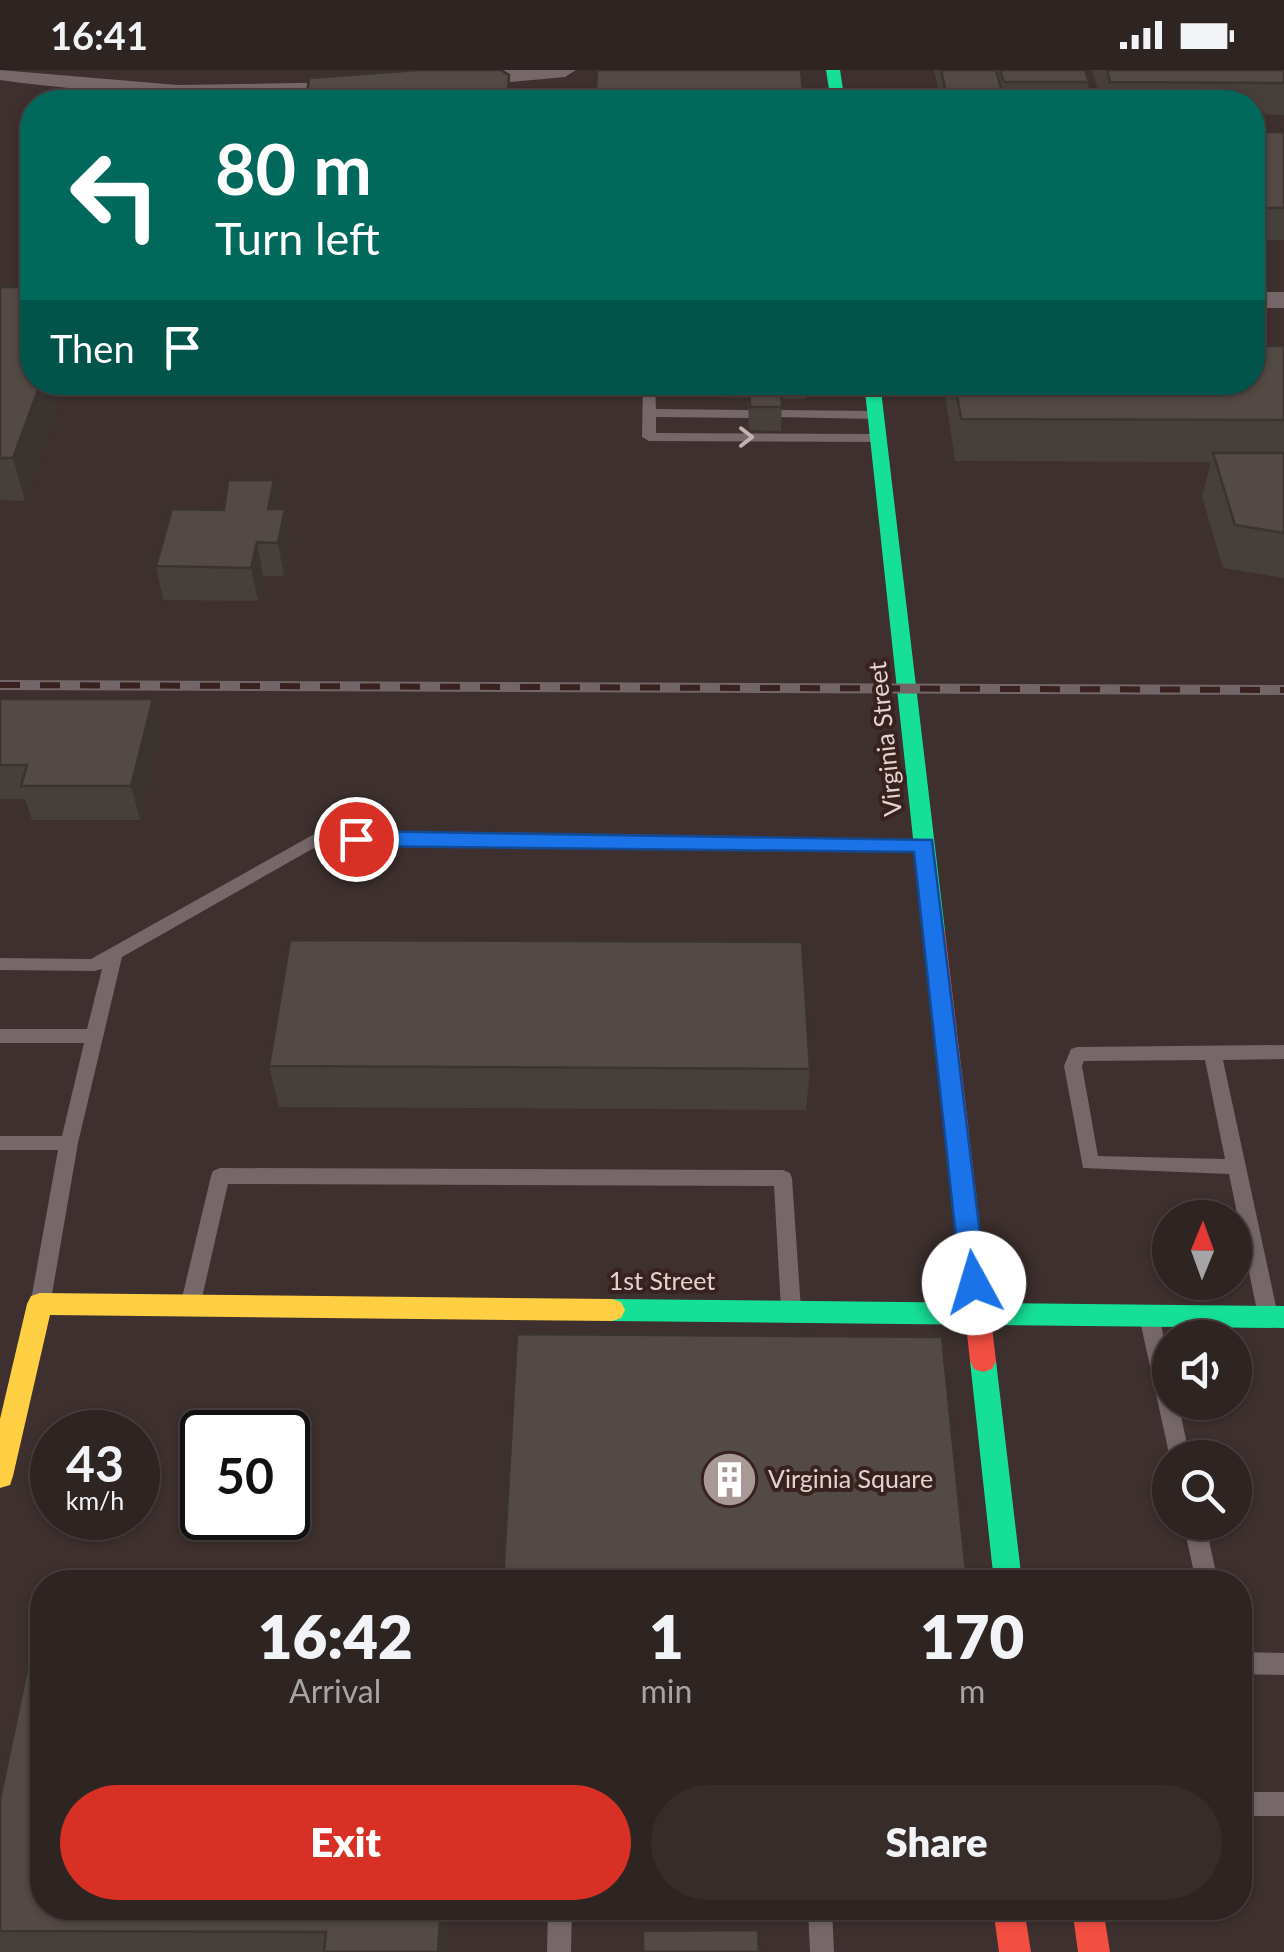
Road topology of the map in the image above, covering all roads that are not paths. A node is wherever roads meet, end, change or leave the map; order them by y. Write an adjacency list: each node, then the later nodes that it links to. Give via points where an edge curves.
1 (564, 70): 3 (street)
2 (0, 74): 5 (street)
3 (449, 78)
4 (382, 87): 6 (street)
5 (150, 90)
6 (269, 90)
7 (649, 395): 9 (lane)
8 (873, 395): 12 (main road, Virginia Street)
9 (649, 414): 10 (lane); 12 (lane, one-way to 12, via 649,436)
10 (748, 414)
11 (780, 414): 12 (lane)
12 (877, 426): 13 (main road, Virginia Street)
13 (924, 845): 14 (lane, via 318,838); 26 (main road, Virginia Street)
14 (114, 953): 15 (lane, via 94,965); 17 (lane)
15 (0, 964)
16 (0, 1036): 17 (lane)
17 (93, 1036): 20 (lane)
18 (1212, 1052): 19 (lane); 22 (lane); 22 (lane, via 1077,1054 1073,1066 1086,1157 1100,1165)
19 (1284, 1052)
20 (68, 1143): 21 (lane); 23 (lane)
21 (0, 1144)
22 (1236, 1167): 28 (lane)
23 (40, 1304): 24 (main road, 1st Street); 30 (main road)
24 (190, 1305): 25 (main road, 1st Street); 25 (lane, via 220,1176 783,1178)
25 (791, 1310): 26 (main road, 1st Street)
26 (976, 1311): 27 (main road, 1st Street); 32 (main road, Virginia Street)
27 (1149, 1314): 28 (main road, 1st Street); 29 (lane)
28 (1276, 1317)
29 (1176, 1440)
30 (0, 1476)
31 (1198, 1540): 33 (lane)
32 (1007, 1570)
33 (1204, 1570)
34 (1252, 1664): 35 (lane)
35 (1284, 1664)
36 (1252, 1804): 37 (lane)
37 (1284, 1804)
38 (560, 1920): 42 (lane)
39 (821, 1920): 43 (lane)
40 (1011, 1920): 44 (main road)
41 (1090, 1920): 45 (main road)
42 (559, 1952)
43 (822, 1952)
44 (1015, 1952)
45 (1094, 1952)

